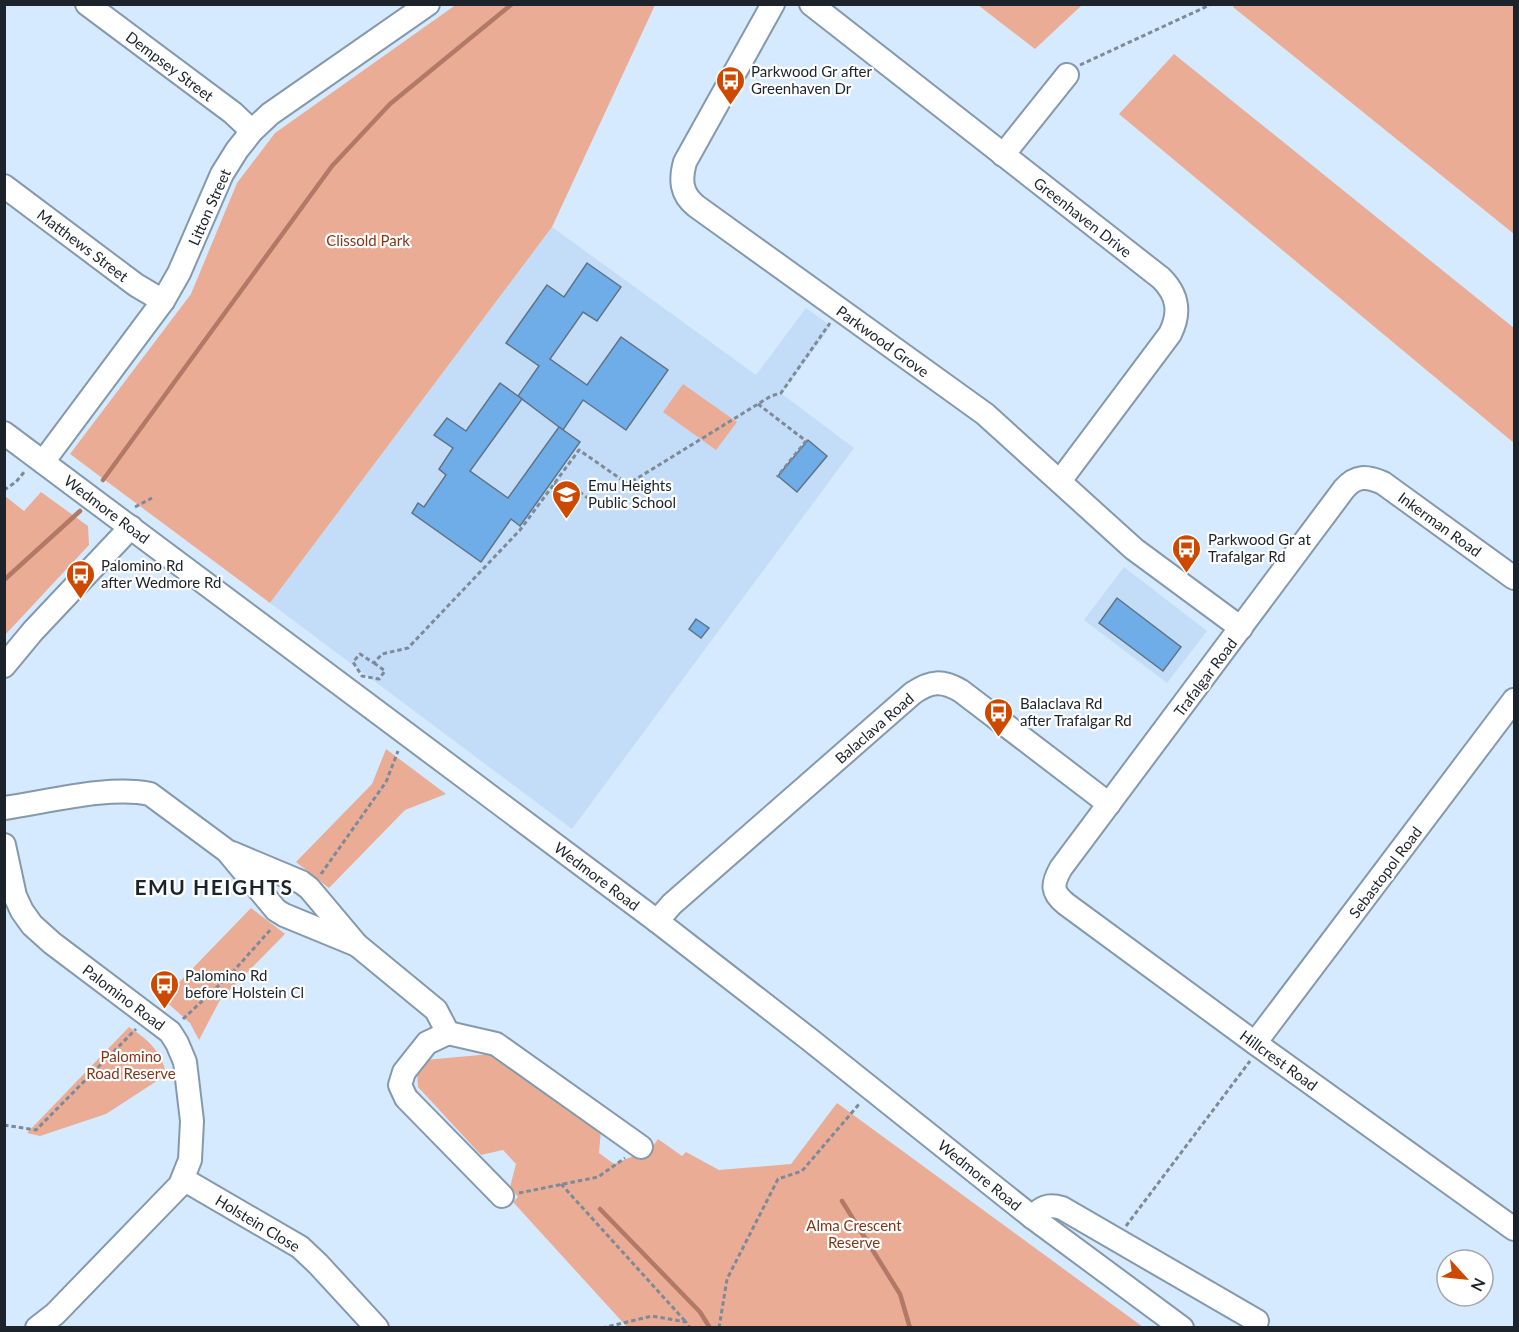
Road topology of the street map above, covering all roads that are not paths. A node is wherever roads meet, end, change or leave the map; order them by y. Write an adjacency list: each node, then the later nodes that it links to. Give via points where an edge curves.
1 (87, 4): 6 (street, Dempsey Street)
2 (773, 4): 13 (street, Parkwood Grove, via 685,162 685,195 985,414)
3 (811, 4): 7 (street, Greenhaven Drive)
4 (421, 7): 6 (street, Litton Street)
5 (1067, 75): 7 (street)
6 (252, 130): 9 (street, Litton Street, via 222,174)
7 (1003, 154): 13 (street, Greenhaven Drive, via 1161,278 1177,304 1170,334)
8 (4, 186): 9 (street, Matthews Street)
9 (163, 301): 11 (street, Litton Street)
10 (4, 433): 11 (street, Wedmore Road)
11 (36, 464): 14 (street, Wedmore Road)
12 (1362, 477): 15 (street, Inkerman Road, via 1383,483); 16 (street, Trafalgar Road, via 1344,489)
13 (1060, 480): 16 (street, Parkwood Grove, via 1134,549)
14 (131, 527): 17 (street); 24 (street, Wedmore Road)
15 (1515, 578)
16 (1241, 628): 19 (street, Trafalgar Road)
17 (4, 666)
18 (1515, 700): 27 (street, Sebastopol Road)
19 (1109, 804): 23 (street, Trafalgar Road, via 1060,868); 24 (street, Balaclava Road, via 961,691 934,682 913,693)
20 (4, 808): 22 (street, via 136,791 150,794)
21 (4, 845): 29 (street, Palomino Road, via 15,896 32,925 170,1032 183,1055 193,1137)
22 (227, 851): 25 (street, via 302,882); 25 (street, via 276,910)
23 (1054, 884): 27 (street, Hillcrest Road, via 1060,899)
24 (657, 921): 31 (street, Wedmore Road)
25 (357, 945): 26 (street, via 436,1010)
26 (448, 1033): 28 (street, via 496,1044); 30 (street, via 427,1043 404,1072 400,1085 406,1098)
27 (1258, 1045): 32 (street, Hillcrest Road)
28 (641, 1147)
29 (183, 1179): 34 (street, Palomino Road, via 171,1196); 35 (street, Holstein Close, via 300,1247)
30 (502, 1196)
31 (1032, 1217): 33 (street, via 1043,1207 1055,1206); 36 (street, Wedmore Road)
32 (1515, 1229)
33 (1257, 1321)
34 (38, 1328)
35 (377, 1328)
36 (1182, 1328)

